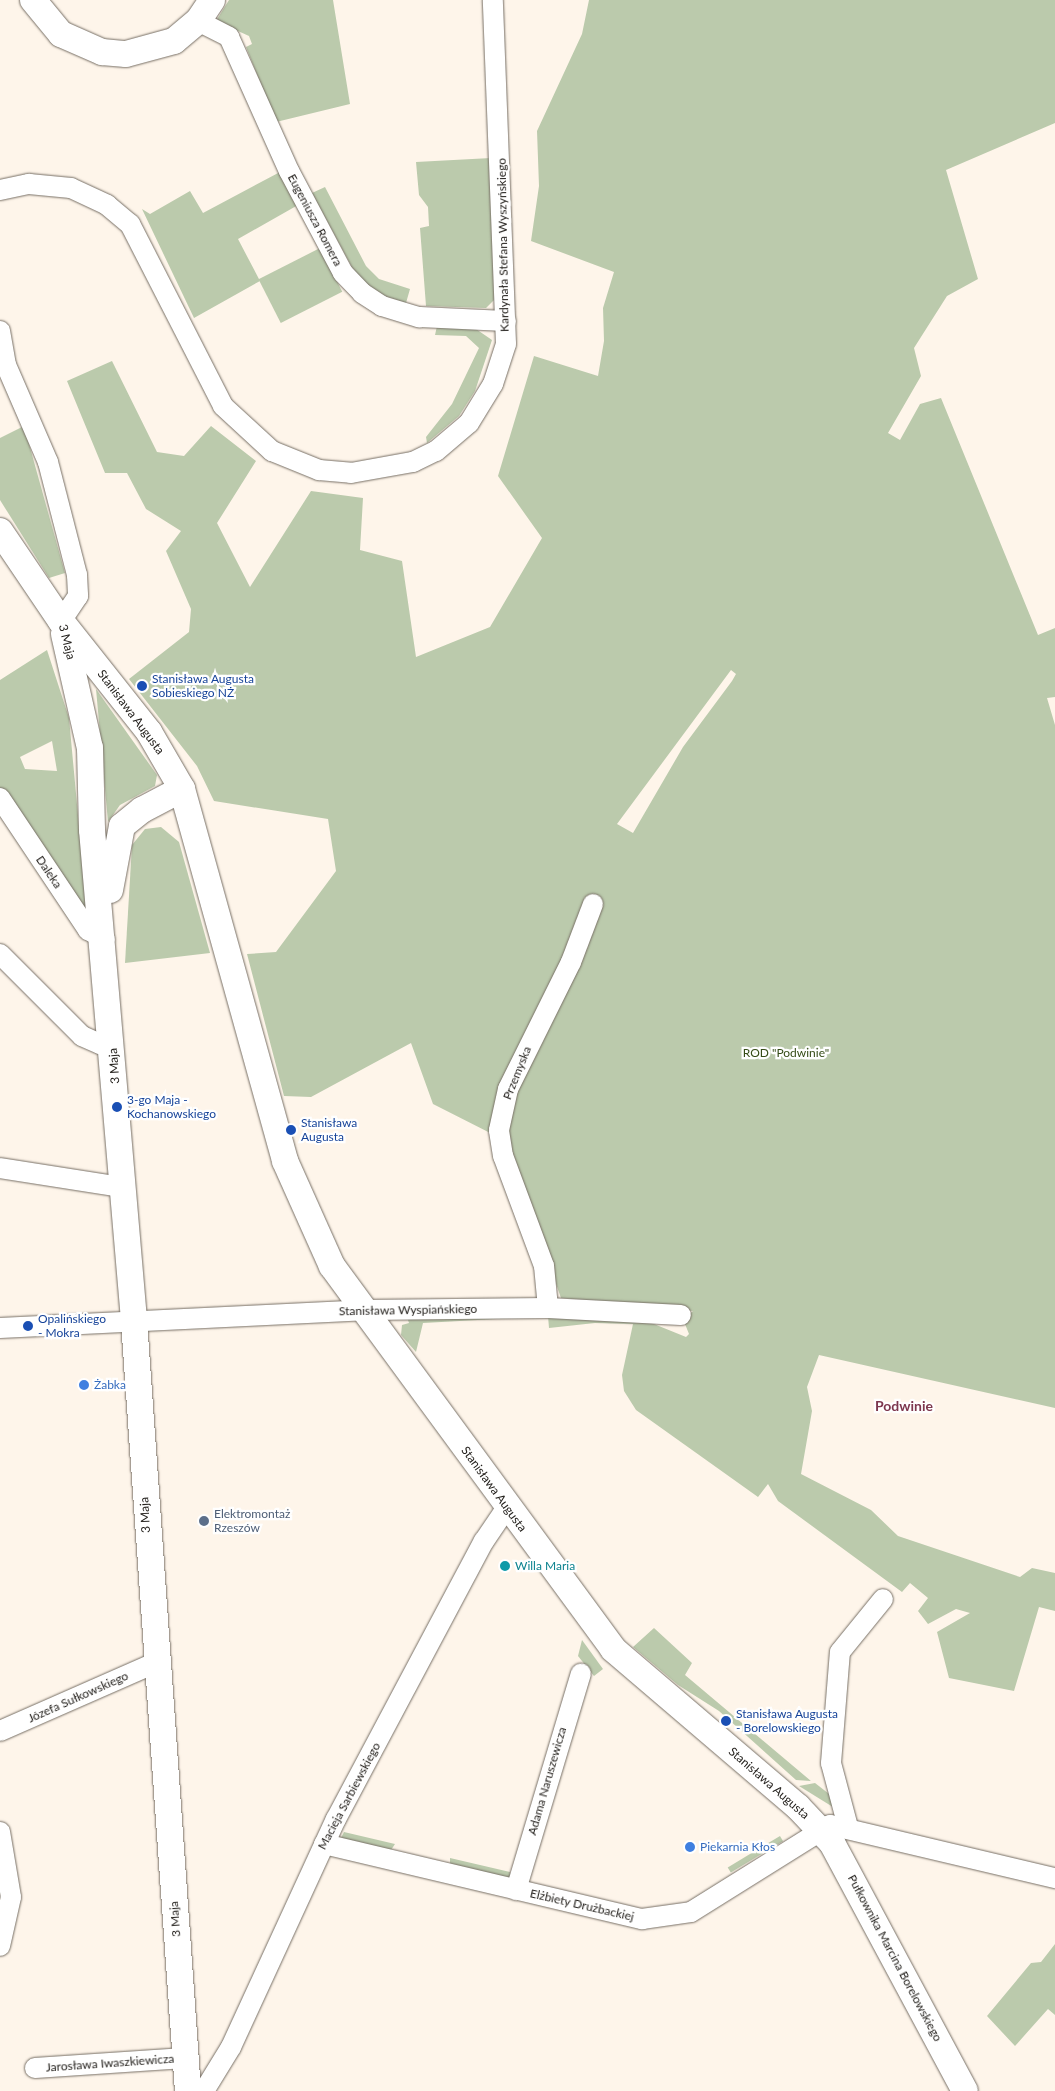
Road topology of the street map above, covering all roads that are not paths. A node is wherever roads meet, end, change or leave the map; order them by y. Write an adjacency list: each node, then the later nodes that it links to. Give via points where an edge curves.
1 (33, 0): 3 (main road, via 61,34 102,52 126,54 159,47)
2 (493, 0): 5 (street, Kardynała Stefana Wyszyńskiego)
3 (205, 11): 5 (street, Eugeniusza Romera, via 229,37 289,171 343,274 362,293 382,306 419,316)
4 (0, 190): 5 (street, Kardynała Stefana Wyszyńskiego, via 29,184 71,188 107,205 130,224 223,406 272,452 319,470 385,470 436,452 457,436 493,384 506,344)
5 (506, 321)
6 (0, 332): 8 (street, 3 Maja, via 6,365 48,462 77,575 78,596)
7 (0, 530): 8 (main road, Stanisława Augusta)
8 (61, 621): 9 (main road, Stanisława Augusta, via 149,732); 12 (main road, 3 Maja, via 90,748 92,830)
9 (182, 789): 12 (main road, 3 Maja, via 142,810 122,826 113,857); 18 (main road, Stanisława Augusta, via 294,1186 318,1242)
10 (0, 798): 12 (street, Daleka, via 88,930)
11 (593, 904): 17 (street, Przemyska, via 570,962 508,1089 499,1130 502,1156 544,1266)
12 (105, 938): 14 (main road, 3 Maja)
13 (0, 954): 14 (street, via 82,1036 100,1044)
14 (112, 1044): 16 (main road, 3 Maja)
15 (0, 1168): 16 (street)
16 (122, 1187): 20 (main road, 3 Maja)
17 (548, 1308): 18 (street, Stanisława Wyspiańskiego); 19 (street, Stanisława Wyspiańskiego)
18 (364, 1310): 20 (street, Stanisława Wyspiańskiego); 22 (main road, Stanisława Augusta)
19 (682, 1314)
20 (134, 1321): 21 (street, Stanisława Wyspiańskiego); 24 (main road, 3 Maja)
21 (0, 1328)
22 (507, 1507): 28 (main road, Stanisława Augusta, via 613,1649); 31 (street, Macieja Sarbiewskiego, via 484,1541)
23 (882, 1599): 27 (street, via 840,1652 831,1763)
24 (157, 1662): 26 (street, Józefa Sułkowskiego); 36 (main road, 3 Maja)
25 (581, 1674): 34 (street, Adama Naruszewicza)
26 (0, 1731)
27 (848, 1827): 28 (street, Stanisława Augusta); 30 (street, Stanisława Augusta)
28 (820, 1828): 32 (main road, Pułkownika Marcina Borelowskiego); 34 (street, Elżbiety Drużbackiej, via 724,1895 669,1918 642,1919)
29 (0, 1832): 35 (street, via 11,1897)
30 (868, 1835): 32 (street, via 853,1841 848,1849); 33 (street, Stanisława Augusta)
31 (324, 1844): 34 (street, Elżbiety Drużbackiej); 39 (street, Macieja Sarbiewskiego, via 231,2047)
32 (847, 1868): 40 (main road, Pułkownika Marcina Borelowskiego)
33 (1055, 1878)
34 (516, 1890)
35 (0, 1946)
36 (185, 2058): 37 (street, Jarosława Iwaszkiewicza); 38 (main road, 3 Maja)
37 (36, 2068)
38 (188, 2091)
39 (204, 2091)
40 (965, 2091)

